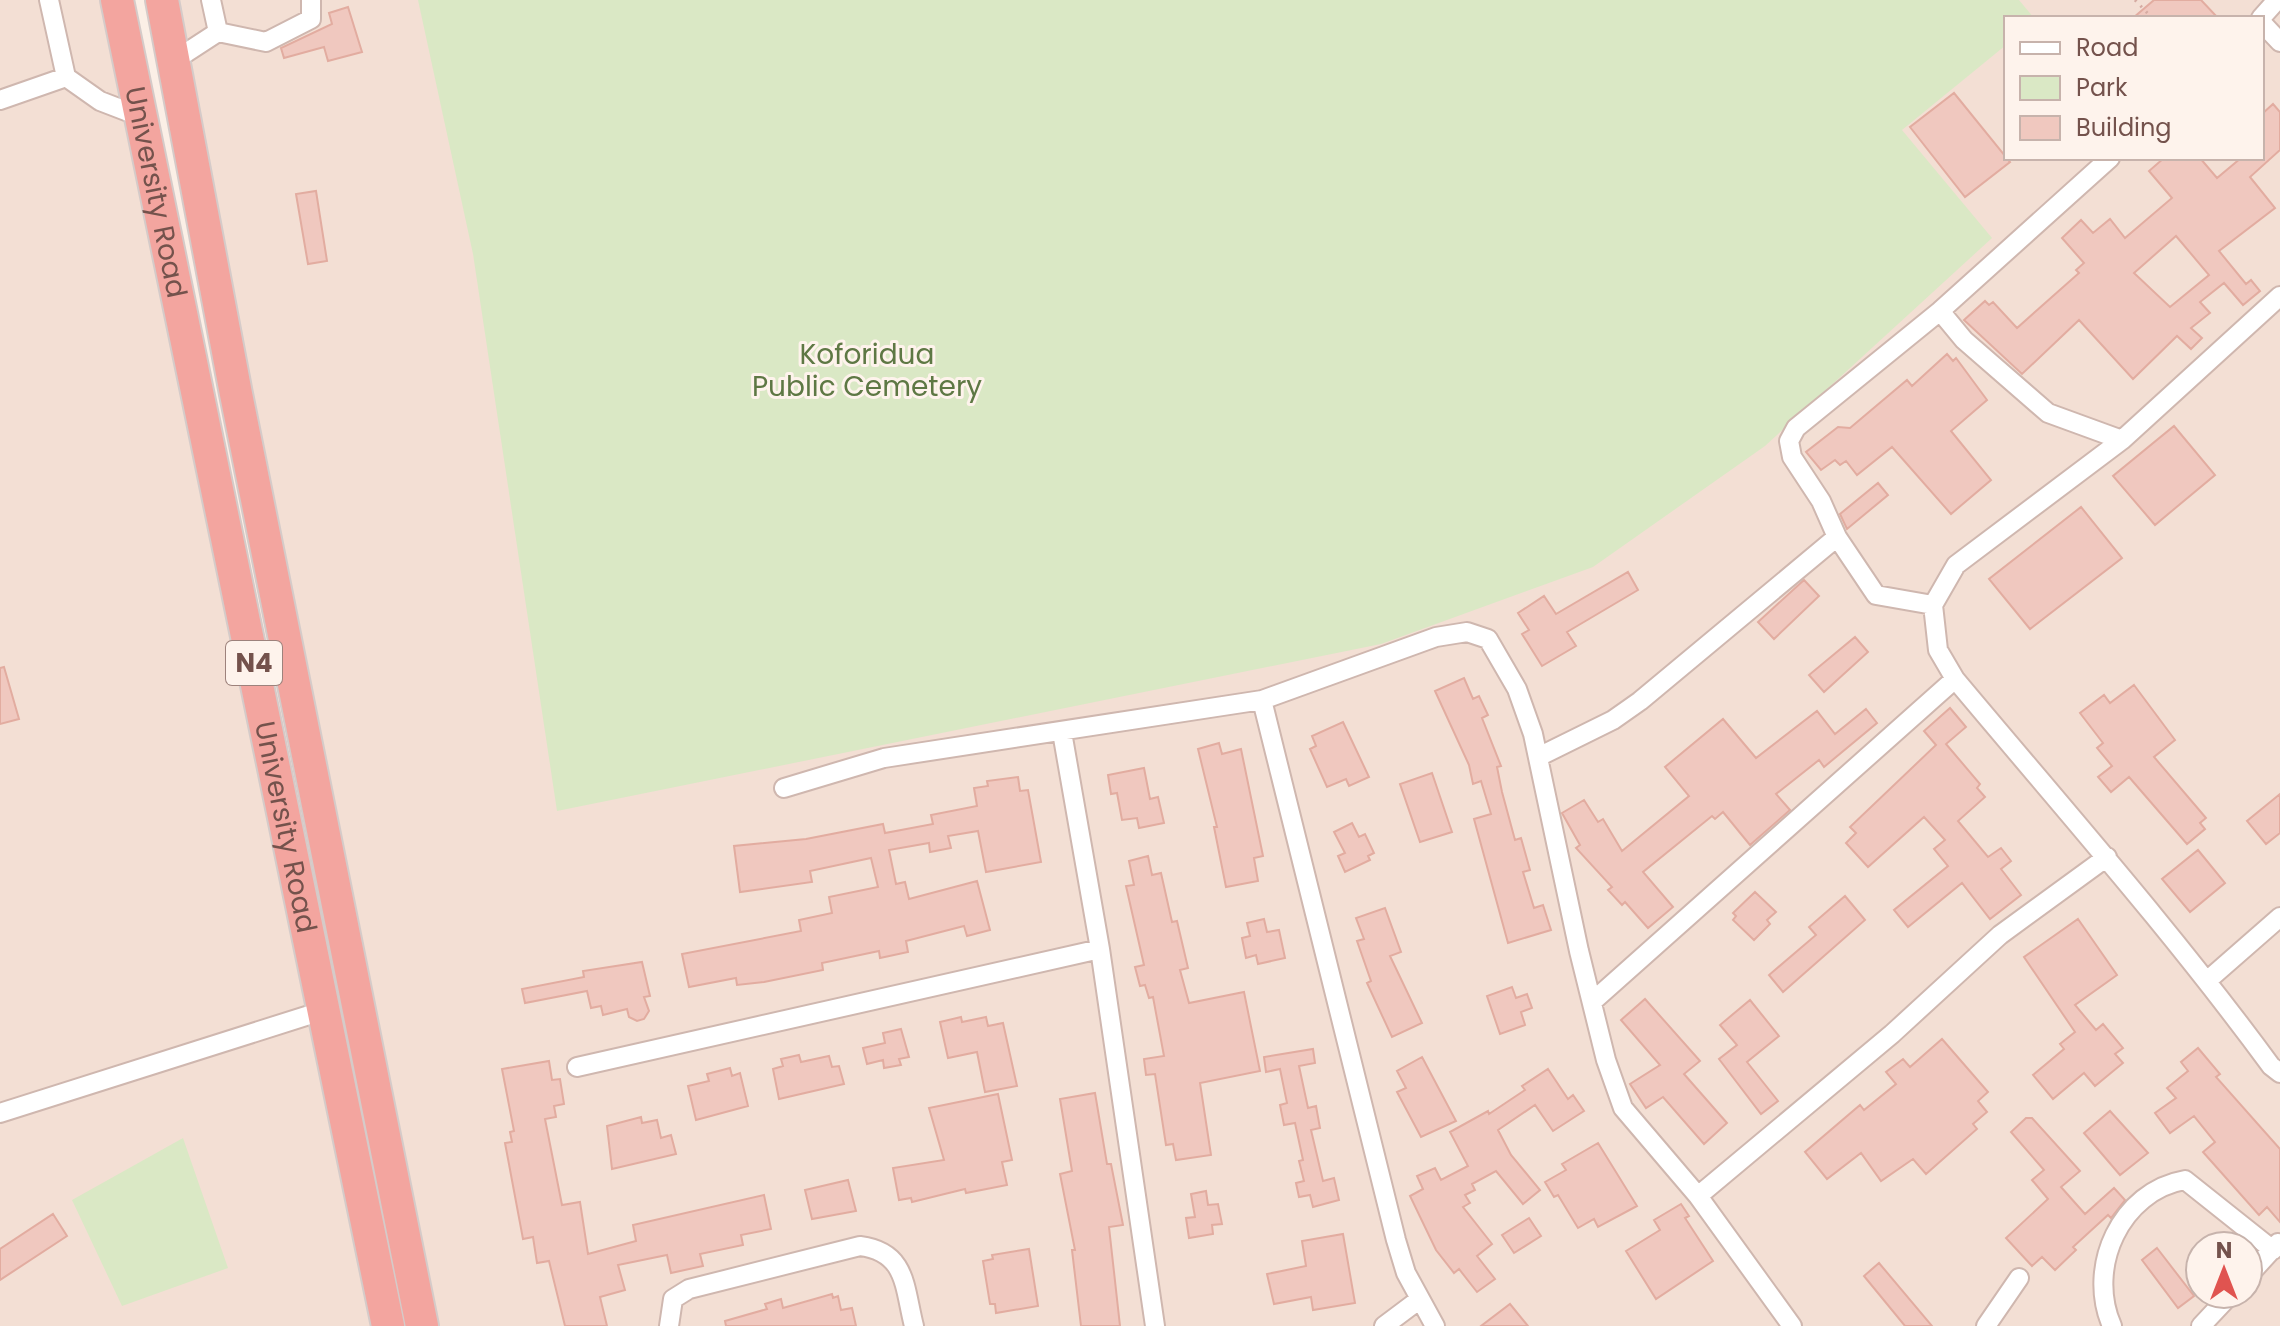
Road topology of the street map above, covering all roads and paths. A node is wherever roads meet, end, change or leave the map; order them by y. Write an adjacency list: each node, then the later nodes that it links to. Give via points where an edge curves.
1 (49, 0): 14 (street)
2 (117, 0): 16 (highway, University Road / N4)
3 (162, 0): 13 (highway, University Road / N4)
4 (211, 0): 11 (street)
5 (311, 0): 11 (street, via 311,19 266,42)
6 (2135, 0): 8 (path)
7 (2277, 0): 9 (street)
8 (2150, 16)
9 (2264, 16)
10 (2264, 23): 12 (street)
11 (218, 32): 13 (street)
12 (2280, 42)
13 (175, 60): 43 (highway, University Road / N4, via 236,394)
14 (66, 77): 15 (street); 16 (street, via 100,101)
15 (0, 100)
16 (139, 116): 33 (highway, University Road / N4)
17 (2108, 160): 19 (street)
18 (2280, 296): 20 (street)
19 (1940, 311): 20 (street, via 1964,340 2048,413); 21 (street, via 1796,428 1789,441 1792,457)
20 (2122, 440): 22 (street, via 1956,565)
21 (1837, 537): 22 (street, via 1876,595); 26 (street, via 1640,701)
22 (1933, 605): 23 (street, via 1938,650)
23 (1955, 679): 28 (street); 32 (street)
24 (1262, 700): 25 (street); 26 (street, via 1436,637 1467,632 1488,639 1517,689); 40 (street, via 1396,1240)
25 (1062, 732): 27 (street, via 884,758); 30 (street)
26 (1538, 757): 32 (street)
27 (784, 788)
28 (2107, 857): 31 (street); 37 (street, via 2000,935 1892,1034)
29 (2280, 917): 31 (street)
30 (1100, 949): 34 (street); 46 (street)
31 (2208, 980): 35 (street)
32 (1592, 1002): 37 (street, via 1623,1108)
33 (325, 1010): 36 (street); 42 (highway, University Road / N4)
34 (577, 1067)
35 (2280, 1073)
36 (0, 1113)
37 (1698, 1196): 49 (street)
38 (2276, 1245): 51 (street, via 2185,1180 2163,1184 2113,1230 2103,1267)
39 (2019, 1278): 50 (street)
40 (1420, 1299): 47 (street); 48 (street)
41 (2216, 1310): 52 (street)
42 (388, 1326)
43 (422, 1326)
44 (669, 1326): 45 (street, via 673,1299 689,1289 860,1246 881,1249 898,1264)
45 (914, 1326)
46 (1155, 1326)
47 (1384, 1326)
48 (1435, 1326)
49 (1792, 1326)
50 (1986, 1326)
51 (2112, 1326)
52 (2201, 1326)

